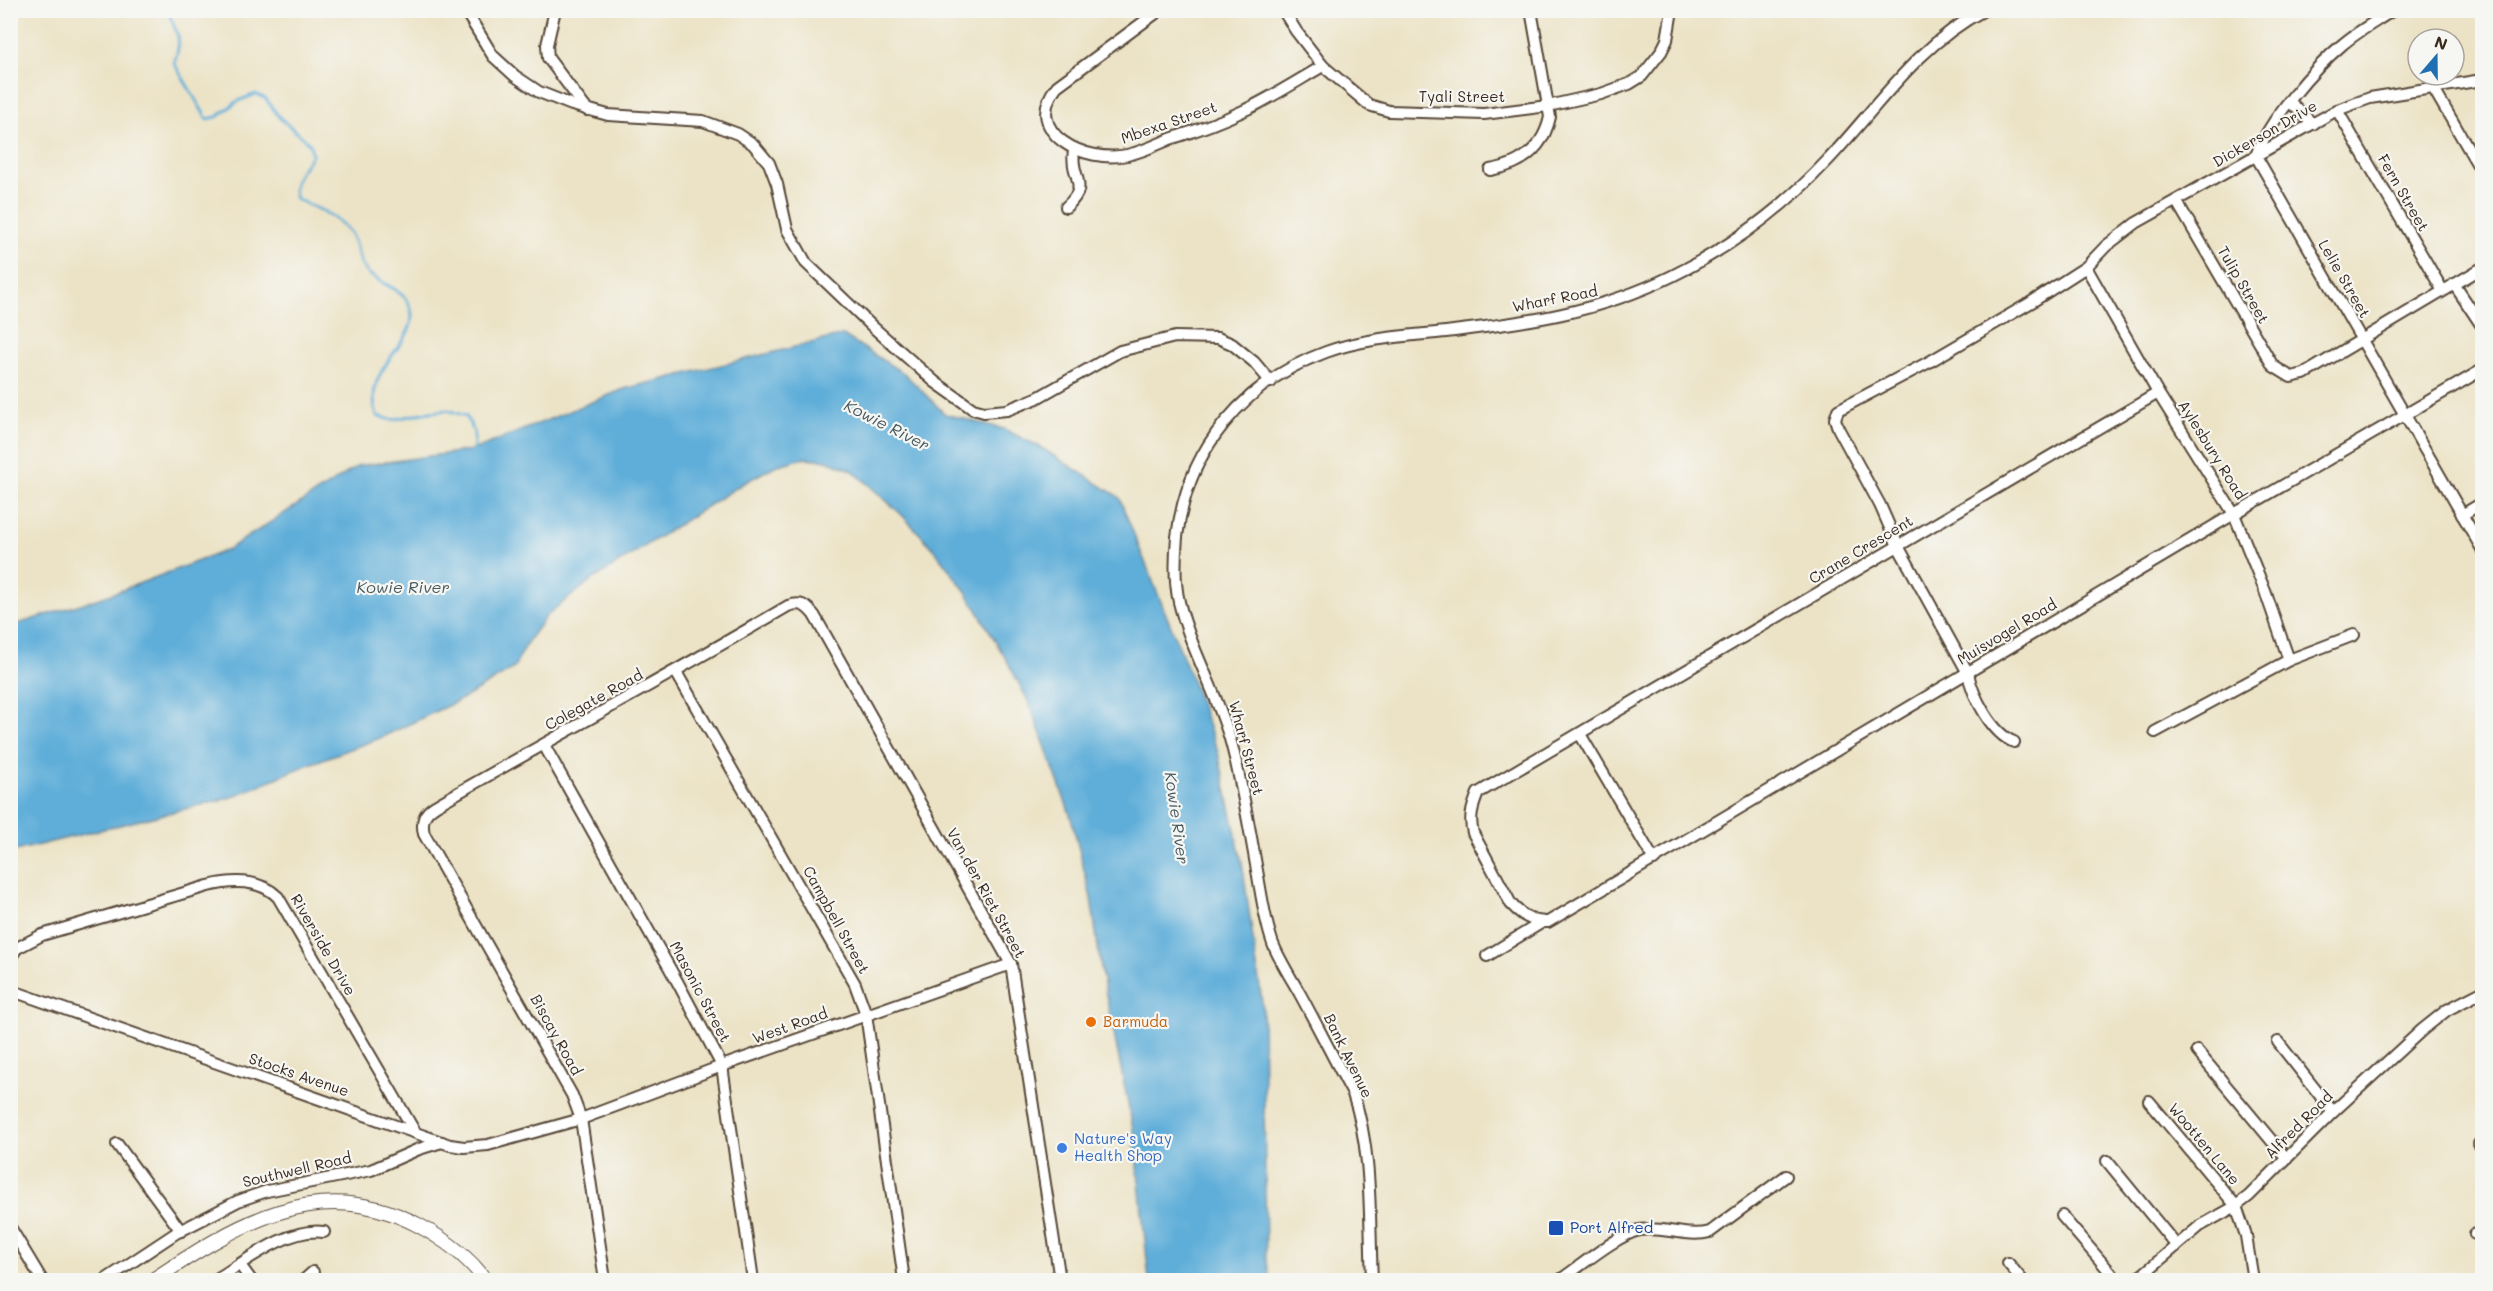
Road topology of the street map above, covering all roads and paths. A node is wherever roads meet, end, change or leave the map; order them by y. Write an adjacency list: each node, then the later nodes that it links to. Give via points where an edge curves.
1 (465, 10): 16 (street, via 486,48 507,69 539,92)
2 (555, 10): 16 (street, via 548,58)
3 (1160, 10): 19 (street, via 1050,95 1047,120)
4 (1301, 10): 9 (street)
5 (1531, 10): 15 (street)
6 (1672, 10): 15 (street, Tyali Street, via 1667,40 1641,76 1615,90)
7 (1984, 10): 32 (street, Wharf Road, via 1913,63 1828,160 1777,209 1692,266 1639,292 1562,316 1342,347 1312,358)
8 (2393, 10): 14 (street, via 2344,43)
9 (1286, 13): 10 (street, Tyali Street)
10 (1323, 66): 15 (street, Tyali Street, via 1362,101 1383,111 1484,114); 19 (street, Mbexa Street, via 1226,119 1128,155 1109,157)
11 (2482, 80): 12 (street, Dickerson Drive)
12 (2466, 82)
13 (2432, 87): 17 (street, Dickerson Drive, via 2370,98); 22 (street)
14 (2290, 102): 18 (street); 20 (street)
15 (1548, 106): 21 (street, via 1548,125 1534,150 1511,165)
16 (587, 110): 32 (street, via 703,121 746,139 770,163 787,229 806,263 935,382 972,410 1006,411 1120,351 1175,337 1218,338 1232,344)
17 (2337, 110): 18 (street, Dickerson Drive); 28 (street, Fern Street)
18 (2313, 124): 20 (street, Dickerson Drive)
19 (1074, 150): 24 (street, via 1079,190)
20 (2256, 156): 23 (street, Dickerson Drive); 30 (street, Lelie Street)
21 (1490, 170)
22 (2482, 172)
23 (2177, 202): 25 (street, Dickerson Drive, via 2136,223); 30 (street, Tulip Street, via 2273,366 2290,377 2304,374)
24 (1066, 207)
25 (2086, 267): 33 (street, Aylesbury Road); 38 (street, Dickerson Drive, via 1836,414 1838,428)
26 (2482, 268): 27 (street)
27 (2454, 284): 28 (street); 29 (street)
28 (2443, 291): 30 (street)
29 (2482, 326)
30 (2361, 339): 34 (street, Lelie Street)
31 (2482, 369): 34 (street, Muisvogel Road)
32 (1270, 382): 40 (street, Wharf Road, via 1235,410 1203,452 1180,514)
33 (2158, 393): 36 (street, Aylesbury Road); 38 (street, Crane Crescent)
34 (2406, 416): 36 (street, Muisvogel Road); 37 (street, Lelie Street)
35 (2482, 503): 37 (street)
36 (2234, 514): 43 (street, Aylesbury Road); 45 (street, Muisvogel Road)
37 (2462, 515): 39 (street, Lelie Street)
38 (1898, 546): 45 (street); 47 (street, Crane Crescent)
39 (2482, 549)
40 (1177, 583): 53 (street, Wharf Street, via 1179,602 1220,704 1232,746)
41 (788, 606): 44 (street, Colegate Road); 56 (street, Van der Riet Street, via 803,604 814,615)
42 (2354, 634): 43 (street)
43 (2289, 660): 46 (street)
44 (676, 672): 49 (street, Colegate Road); 59 (street, Campbell Street, via 846,967)
45 (1968, 672): 48 (street, via 1972,689 1989,719 2002,737); 51 (street, Muisvogel Road)
46 (2155, 732)
47 (1580, 734): 51 (street); 52 (street, Crane Crescent, via 1478,793 1471,813 1473,833 1505,895 1518,912)
48 (2014, 742)
49 (544, 745): 50 (street, Colegate Road, via 435,806 424,816); 62 (street, Masonic Street)
50 (422, 825): 65 (street, Biscay Road, via 565,1081)
51 (1654, 860): 52 (street, Muisvogel Road)
52 (1545, 922): 54 (street, Muisvogel Road)
53 (1268, 926): 92 (street, Bank Avenue, via 1274,946 1358,1107 1365,1146)
54 (1487, 956)
55 (10, 958): 66 (street, Riverside Drive, via 17,948 42,935 208,886 232,881 264,887 278,897)
56 (1011, 964): 59 (street, West Road); 91 (street, Van der Riet Street)
57 (10, 990): 66 (street, Stocks Avenue)
58 (2482, 992): 64 (street, Alfred Road, via 2434,1019)
59 (866, 1014): 62 (street, West Road); 90 (street, Campbell Street)
60 (2278, 1042): 64 (street)
61 (2197, 1051): 69 (street)
62 (722, 1066): 65 (street, West Road); 89 (street, Masonic Street)
63 (2149, 1101): 72 (street, Wootten Lane)
64 (2333, 1112): 69 (street, Alfred Road)
65 (580, 1119): 67 (street, Stocks Avenue, via 488,1145 464,1147); 88 (street, Biscay Road)
66 (415, 1132): 67 (street, Stocks Avenue)
67 (442, 1142): 75 (street, Southwell Road, via 371,1170 267,1191 238,1201)
68 (117, 1144): 75 (street)
69 (2286, 1158): 72 (street, Alfred Road)
70 (2107, 1161): 77 (street)
71 (1786, 1176): 93 (street, via 1710,1232 1696,1235 1639,1230 1625,1235)
72 (2236, 1206): 77 (street, Alfred Road); 97 (street, via 2246,1236)
73 (2062, 1216): 95 (street)
74 (10, 1227): 81 (street)
75 (181, 1231): 82 (street, Southwell Road)
76 (324, 1232): 79 (street, via 291,1235)
77 (2176, 1245): 96 (street, Alfred Road)
78 (2008, 1263): 94 (street)
79 (240, 1265): 84 (street); 85 (street)
80 (313, 1272): 86 (street)
81 (42, 1281)
82 (105, 1281)
83 (153, 1281): 87 (main road, via 213,1241 265,1215 306,1205 341,1203 383,1210 426,1229 461,1254)
84 (215, 1281)
85 (251, 1281)
86 (304, 1281)
87 (485, 1281)
88 (605, 1281)
89 (753, 1281)
90 (904, 1281)
91 (1060, 1281)
92 (1372, 1281)
93 (1560, 1281)
94 (2022, 1281)
95 (2117, 1281)
96 (2136, 1281)
97 (2253, 1281)

